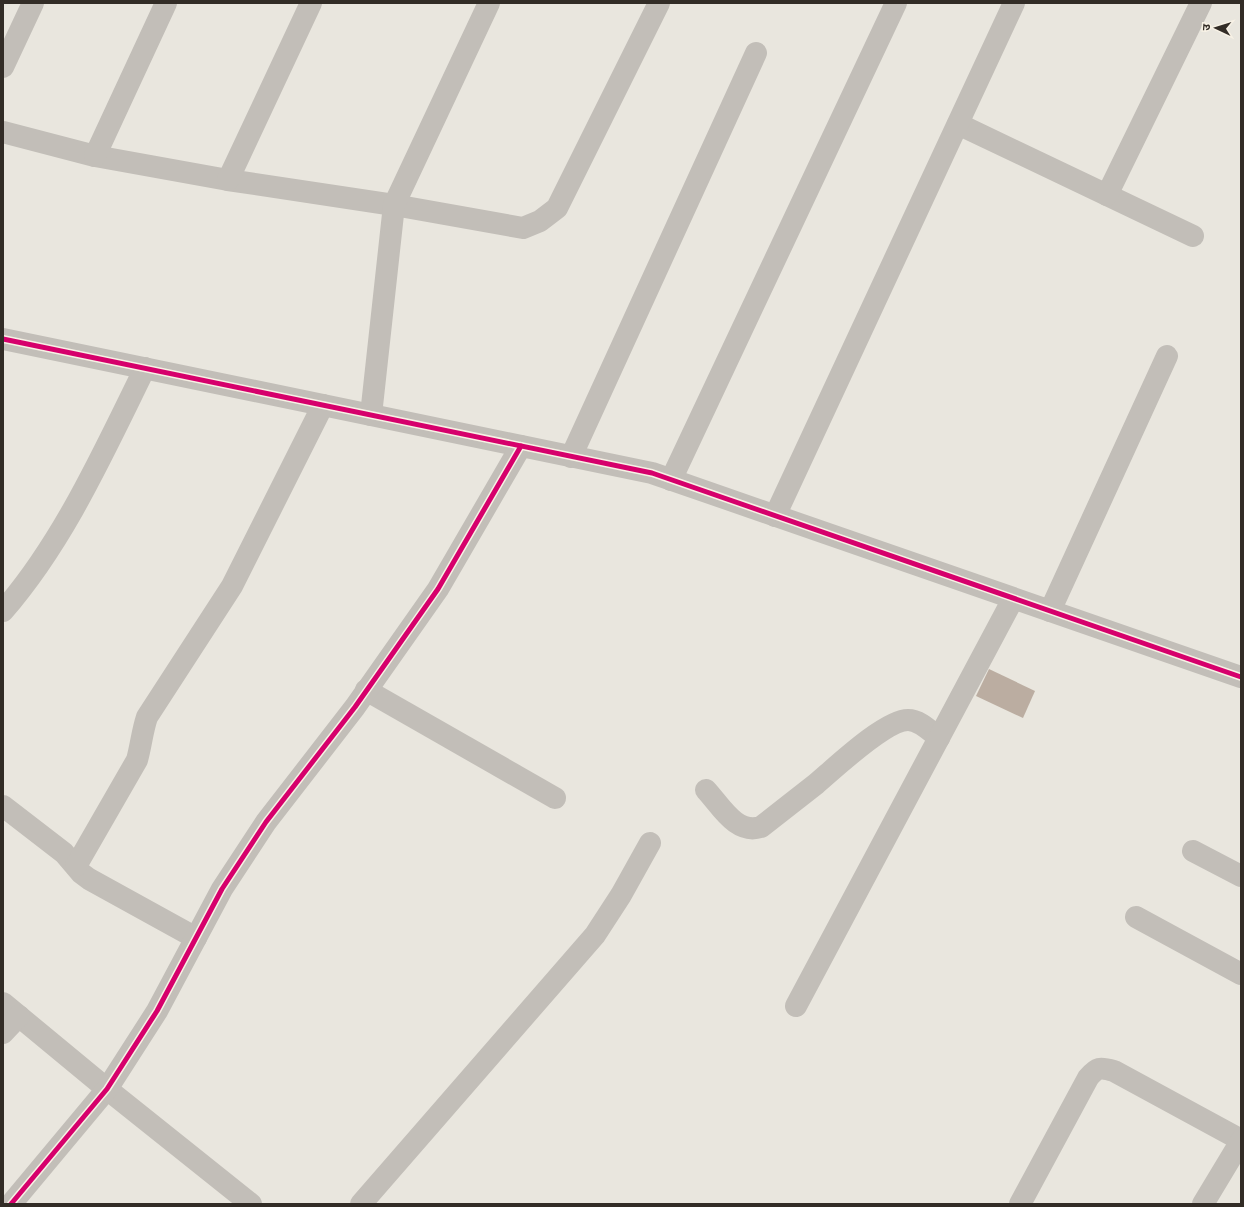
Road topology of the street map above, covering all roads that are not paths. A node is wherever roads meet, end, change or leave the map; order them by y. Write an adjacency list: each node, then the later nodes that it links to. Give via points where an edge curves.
1 (33, 3): 10 (street)
2 (166, 3): 13 (street)
3 (311, 3): 14 (street)
4 (489, 3): 16 (street)
5 (659, 3): 16 (street, via 557,208 540,221 523,228)
6 (896, 3): 25 (street)
7 (1014, 3): 11 (street)
8 (1201, 3): 15 (street)
9 (756, 53): 24 (street)
10 (3, 67)
11 (958, 124): 15 (street); 26 (street)
12 (3, 132): 13 (street)
13 (95, 156): 14 (street)
14 (228, 180): 16 (street)
15 (1107, 195): 17 (street)
16 (394, 205): 22 (street)
17 (1193, 236)
18 (3, 339): 20 (street)
19 (1167, 356): 29 (street)
20 (145, 368): 21 (street); 28 (street, via 84,489 54,539)
21 (324, 405): 22 (street); 38 (street, via 232,586 147,717 137,760)
22 (371, 415): 23 (street)
23 (521, 446): 24 (street); 31 (street, via 438,589)
24 (572, 457): 25 (street, via 652,473)
25 (671, 480): 26 (street)
26 (775, 516): 27 (street)
27 (1013, 599): 29 (street); 32 (street)
28 (3, 611)
29 (1050, 611): 30 (street)
30 (1241, 677)
31 (366, 690): 34 (street); 41 (street, via 266,822 222,889)
32 (939, 738): 33 (street, via 915,721 907,720 895,724 860,746 754,830 745,829 737,824); 43 (street)
33 (706, 790)
34 (556, 798)
35 (3, 806): 38 (street, via 64,853)
36 (650, 843): 50 (street, via 621,895 595,934)
37 (1193, 851): 39 (street)
38 (76, 866): 41 (street, via 89,879)
39 (1241, 876)
40 (1136, 917): 42 (street)
41 (196, 938): 46 (street, via 157,1011)
42 (1241, 974)
43 (796, 1006)
44 (11, 1009): 45 (street); 46 (street)
45 (3, 1033)
46 (107, 1089): 48 (street); 49 (street)
47 (1241, 1140): 51 (street, via 1114,1071 1103,1068 1094,1070); 52 (street)
48 (11, 1204)
49 (251, 1204)
50 (361, 1204)
51 (1020, 1204)
52 (1202, 1204)

